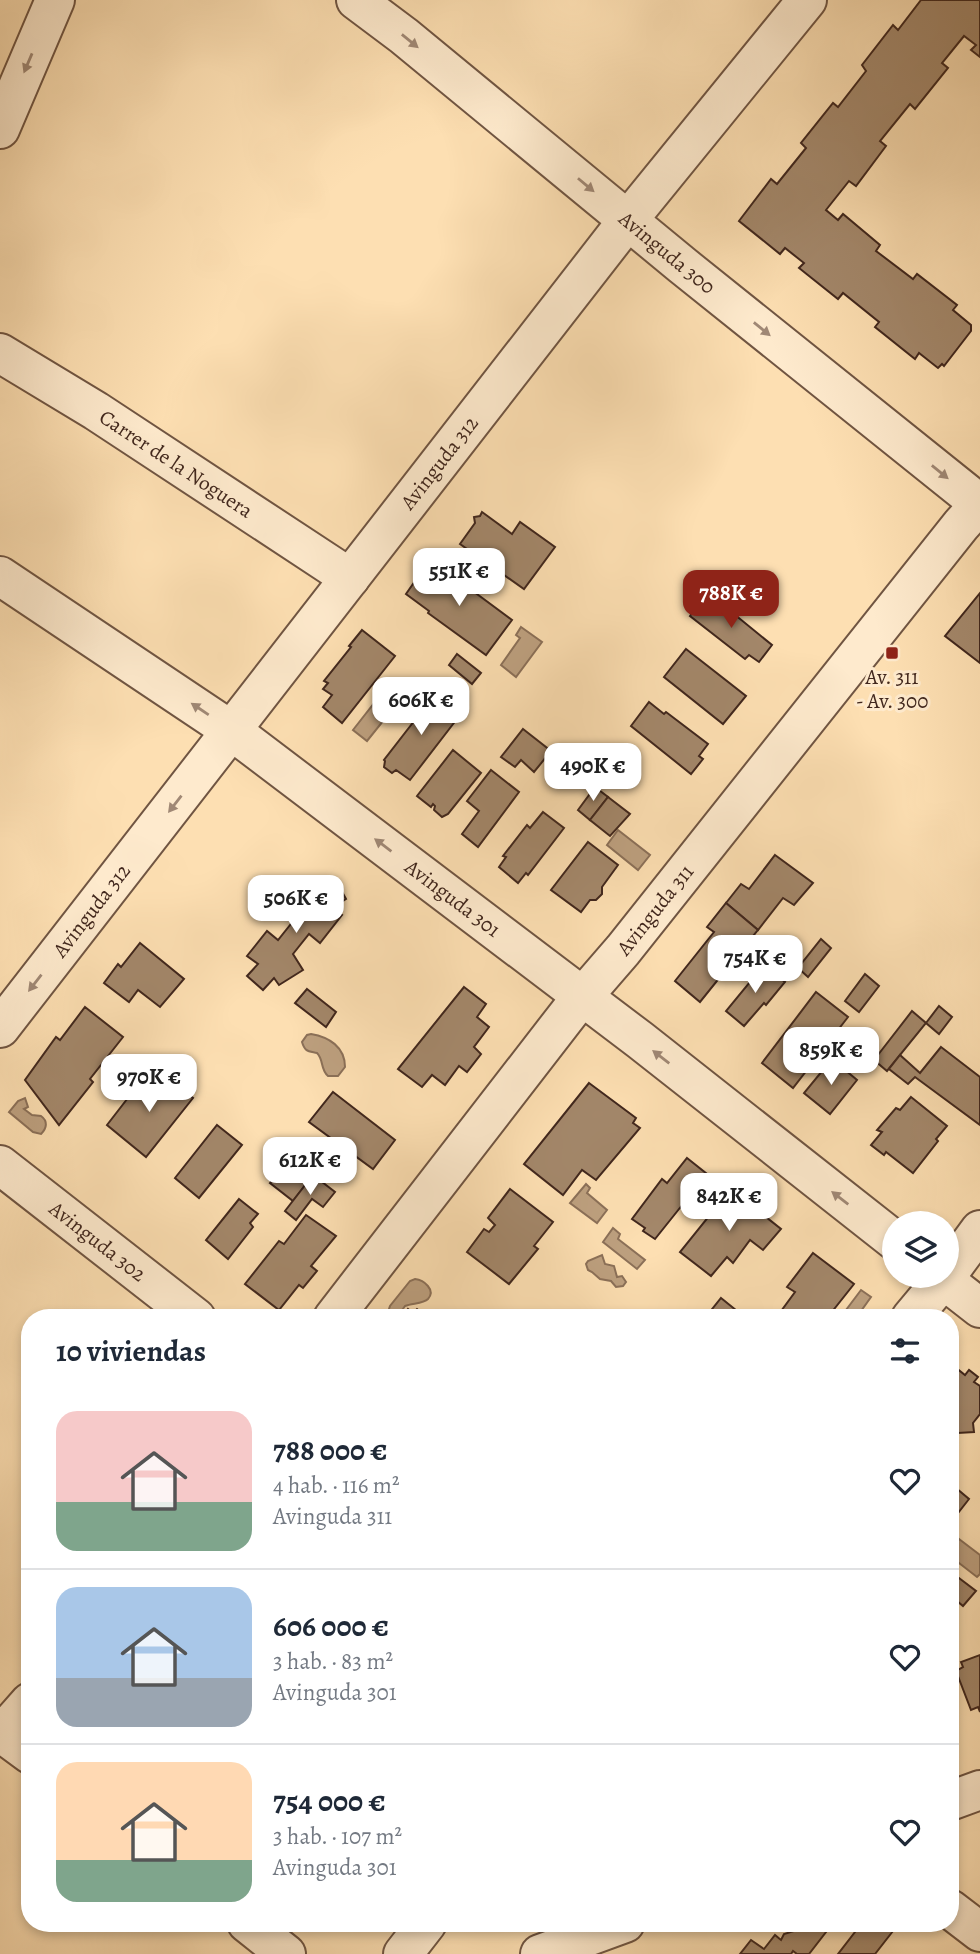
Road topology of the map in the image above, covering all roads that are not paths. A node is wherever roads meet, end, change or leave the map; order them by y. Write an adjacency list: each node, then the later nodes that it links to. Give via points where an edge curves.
1 (55, 0): 4 (street, one-way to 4)
2 (356, 0): 5 (street, Avinguda 300, one-way to 5)
3 (807, 0): 5 (street, Avinguda 312)
4 (0, 129)
5 (628, 220): 7 (street, Avinguda 300, one-way to 7); 9 (street, Avinguda 312)
6 (0, 353): 9 (street, Carrer de la Noguera)
7 (980, 503): 11 (street, Avinguda 311)
8 (0, 576): 10 (street, Avinguda 301, one-way to 8)
9 (350, 578): 10 (street, Avinguda 312)
10 (232, 731): 11 (street, Avinguda 301, one-way to 10); 12 (street, Avinguda 312, one-way to 12)
11 (583, 997): 15 (street, Avinguda 301, one-way to 11); 21 (street, Avinguda 311)
12 (0, 1028)
13 (0, 1165): 20 (street, Avinguda 302)
14 (980, 1230): 16 (street)
15 (882, 1231)
16 (959, 1257)
17 (935, 1288): 22 (street)
18 (957, 1288): 19 (street)
19 (980, 1308)
20 (184, 1309)
21 (340, 1309)
22 (918, 1309)
23 (21, 1717): 24 (street)
24 (8, 1739)
25 (980, 1790): 26 (street)
26 (959, 1798)
27 (959, 1916): 31 (street)
28 (258, 1932): 32 (street)
29 (420, 1932): 33 (street)
30 (600, 1932): 34 (street)
31 (980, 1932)
32 (286, 1954)
33 (404, 1954)
34 (540, 1954)

